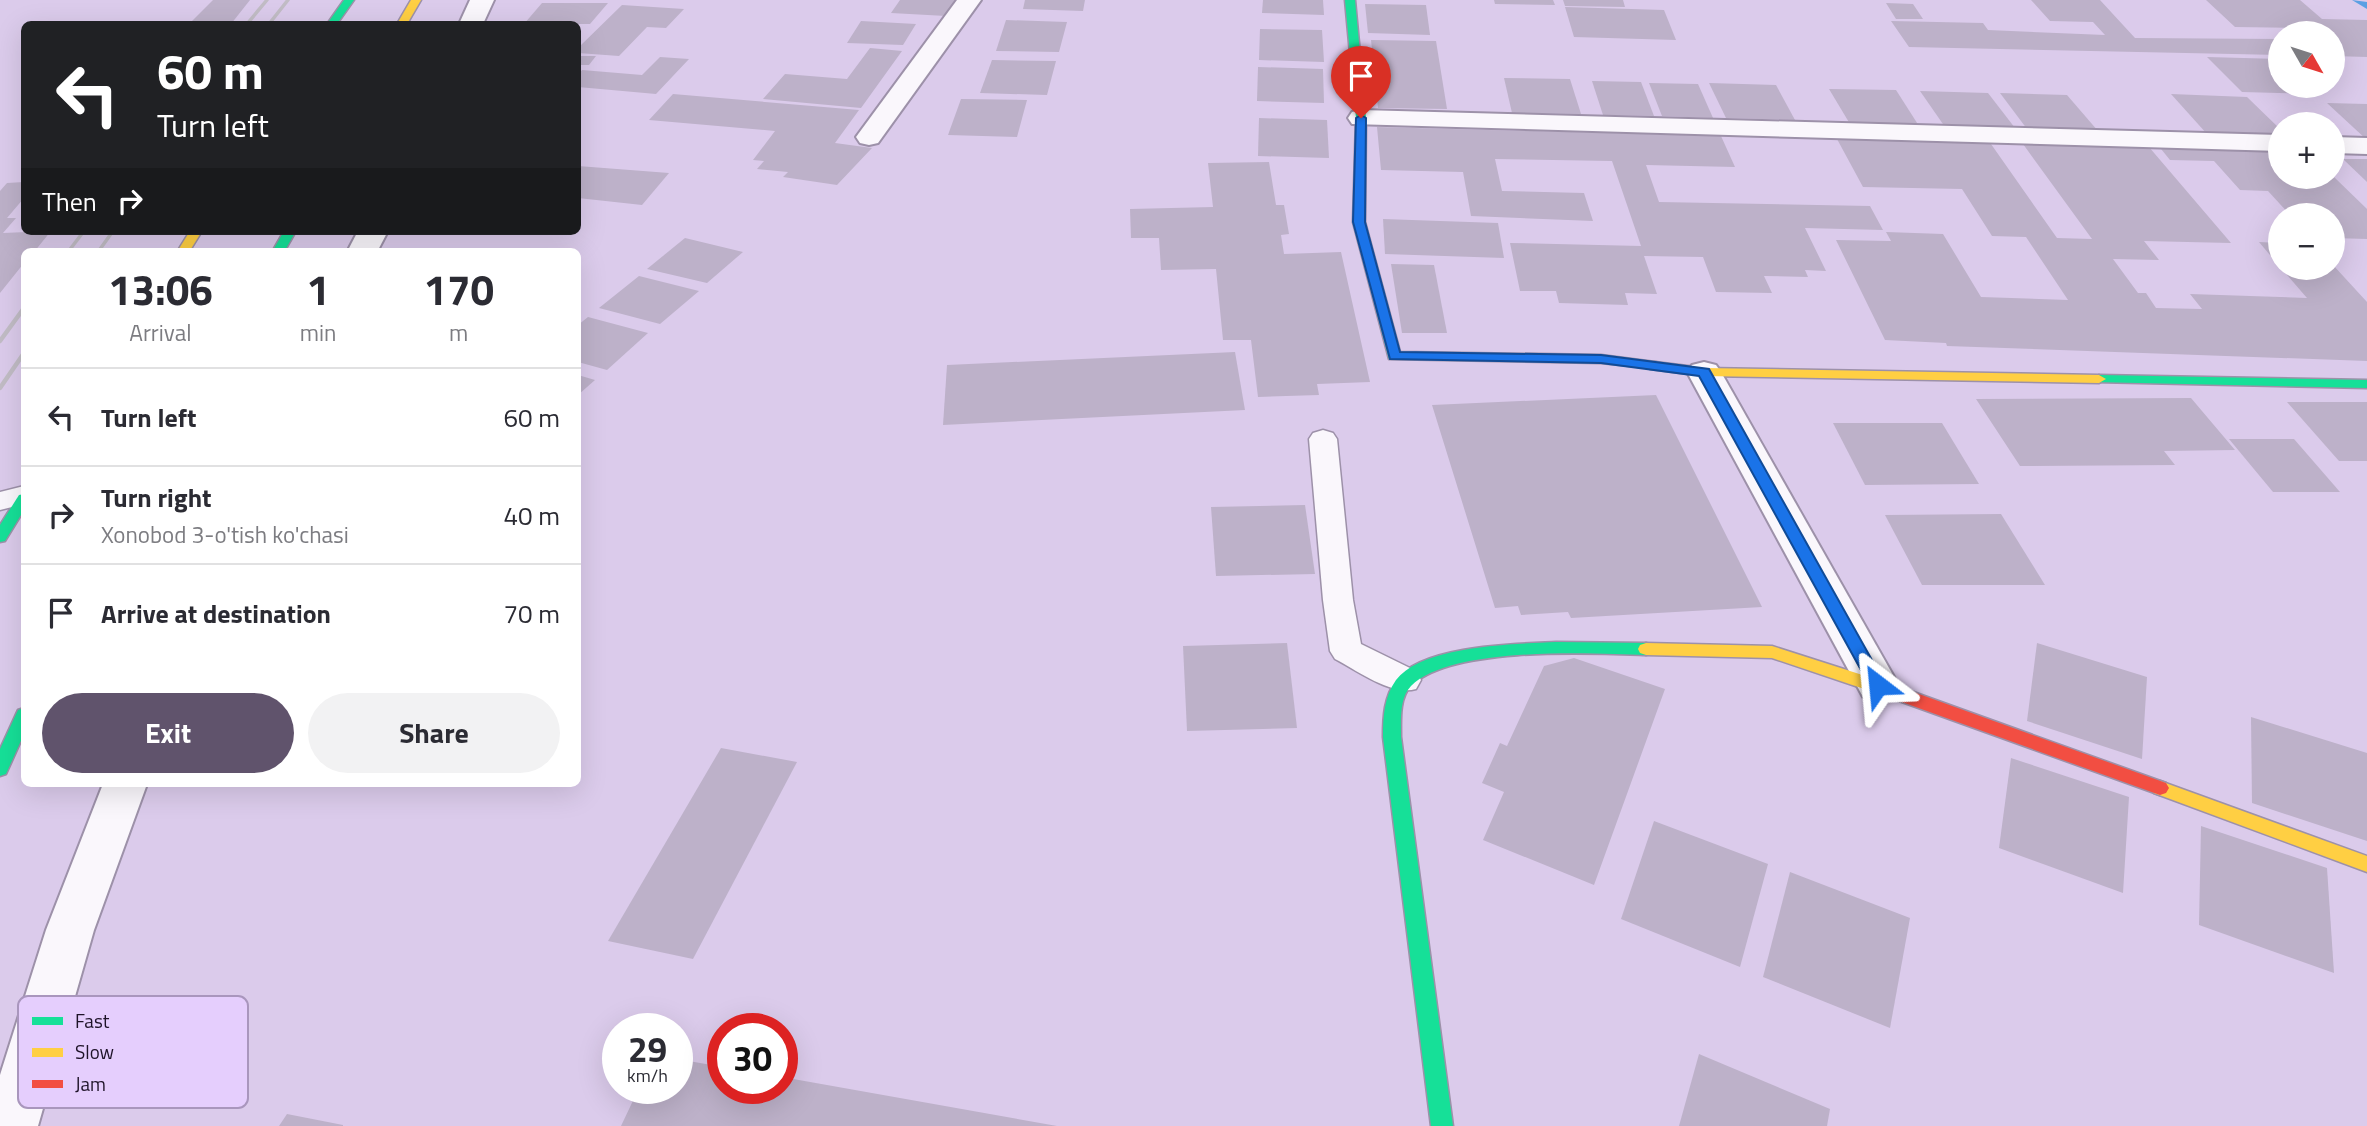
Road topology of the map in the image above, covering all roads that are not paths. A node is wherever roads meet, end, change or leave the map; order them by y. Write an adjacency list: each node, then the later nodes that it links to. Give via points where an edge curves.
1 (349, 0): 6 (street)
2 (416, 0): 7 (street)
3 (482, 0): 8 (street)
4 (969, 0): 10 (street)
5 (1350, 0): 9 (street)
6 (334, 21)
7 (404, 21)
8 (472, 21)
9 (1361, 118): 11 (street); 14 (street, via 1359,222 1394,356 1601,359)
10 (869, 137)
11 (2268, 143)
12 (2345, 145): 13 (street)
13 (2367, 146)
14 (1704, 372): 15 (street); 22 (street)
15 (2367, 384)
16 (1323, 439): 21 (lane, via 1346,650)
17 (21, 498): 18 (lane)
18 (0, 501)
19 (21, 502): 20 (street)
20 (0, 537)
21 (1405, 680): 22 (street, via 1429,663 1459,656 1581,647 1772,652); 30 (street, via 1392,706 1392,737)
22 (1878, 685): 26 (street)
23 (21, 722): 24 (street)
24 (0, 769)
25 (124, 787): 27 (street)
26 (2367, 864)
27 (50, 996)
28 (18, 1103): 29 (street)
29 (11, 1126)
30 (1442, 1126)

